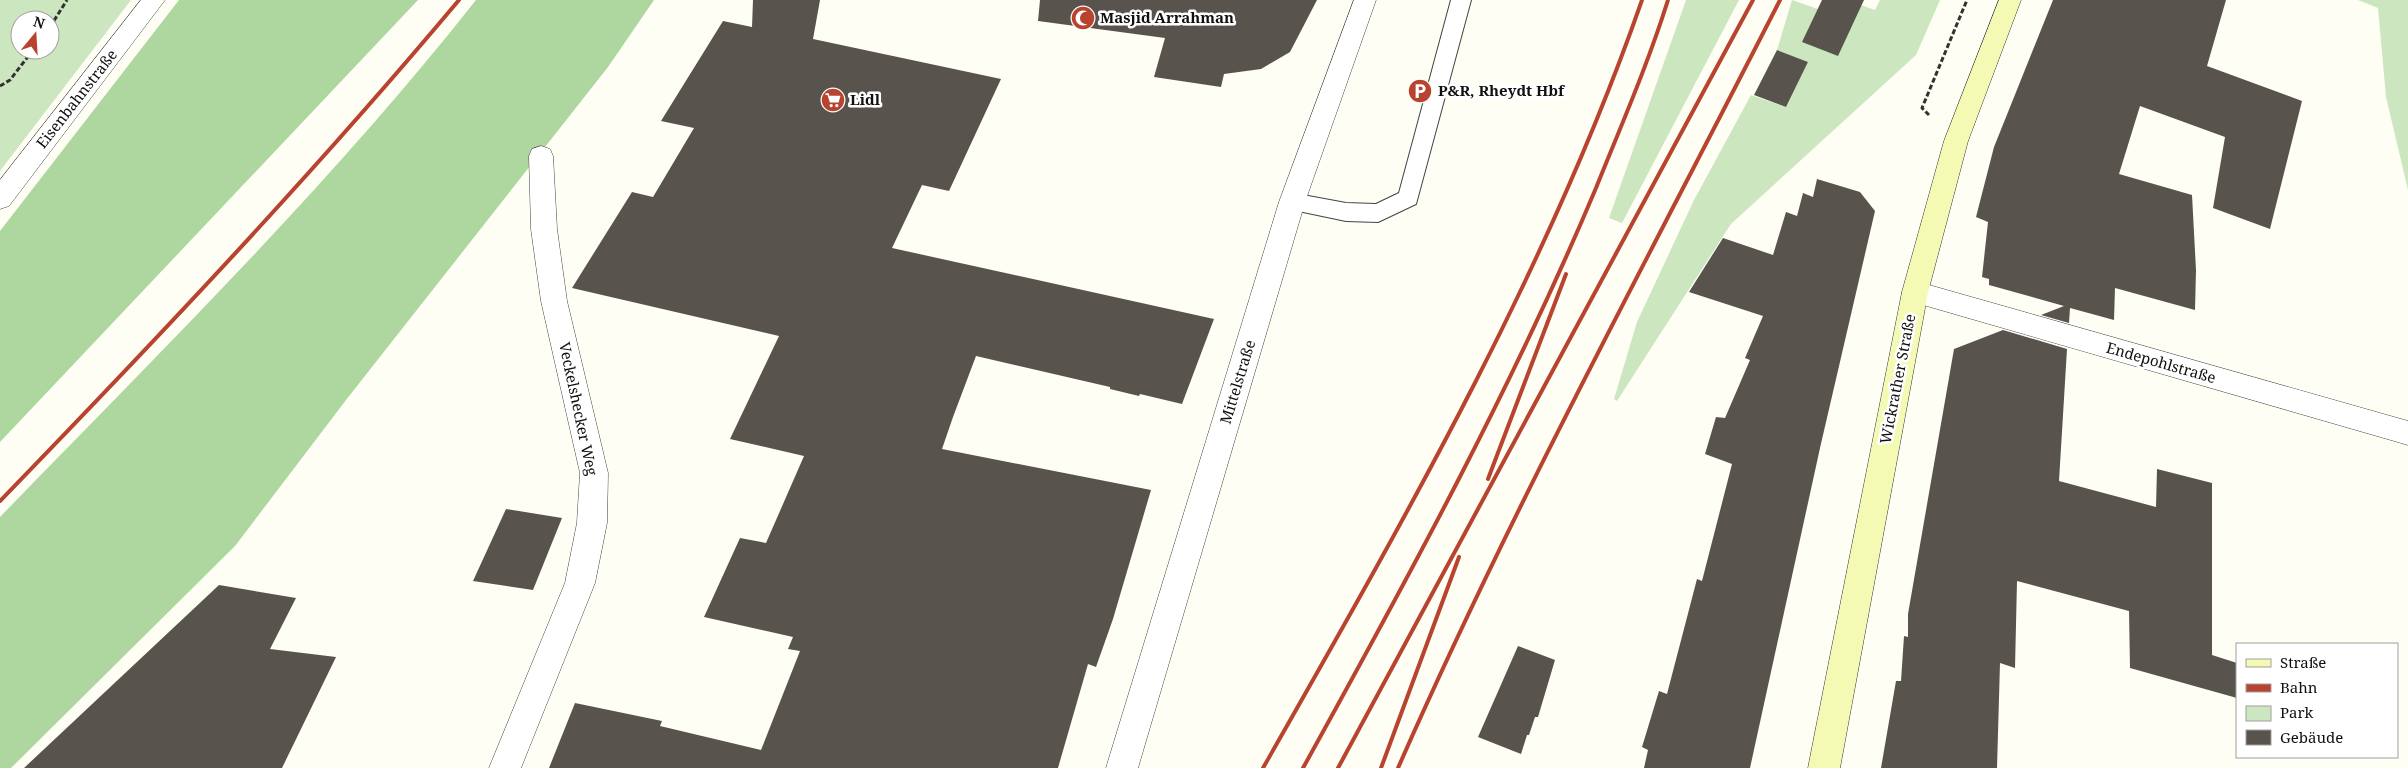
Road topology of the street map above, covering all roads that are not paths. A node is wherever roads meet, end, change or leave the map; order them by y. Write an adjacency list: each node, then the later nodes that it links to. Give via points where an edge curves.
1 (154, 0): 6 (street, Eisenbahnstraße)
2 (1365, 0): 7 (street, Mittelstraße)
3 (1461, 0): 7 (lane, via 1408,198 1378,213 1346,212)
4 (2010, 0): 8 (main road, Wickrather Straße, via 1956,141)
5 (541, 156): 10 (street, Veckelshecker Weg, via 544,229 554,301 594,473 592,523 580,583)
6 (0, 199)
7 (1292, 202): 11 (street, Mittelstraße)
8 (1915, 292): 9 (street, Endepohlstraße); 12 (main road, Wickrather Straße)
9 (2408, 433)
10 (505, 768)
11 (1122, 768)
12 (1824, 768)

